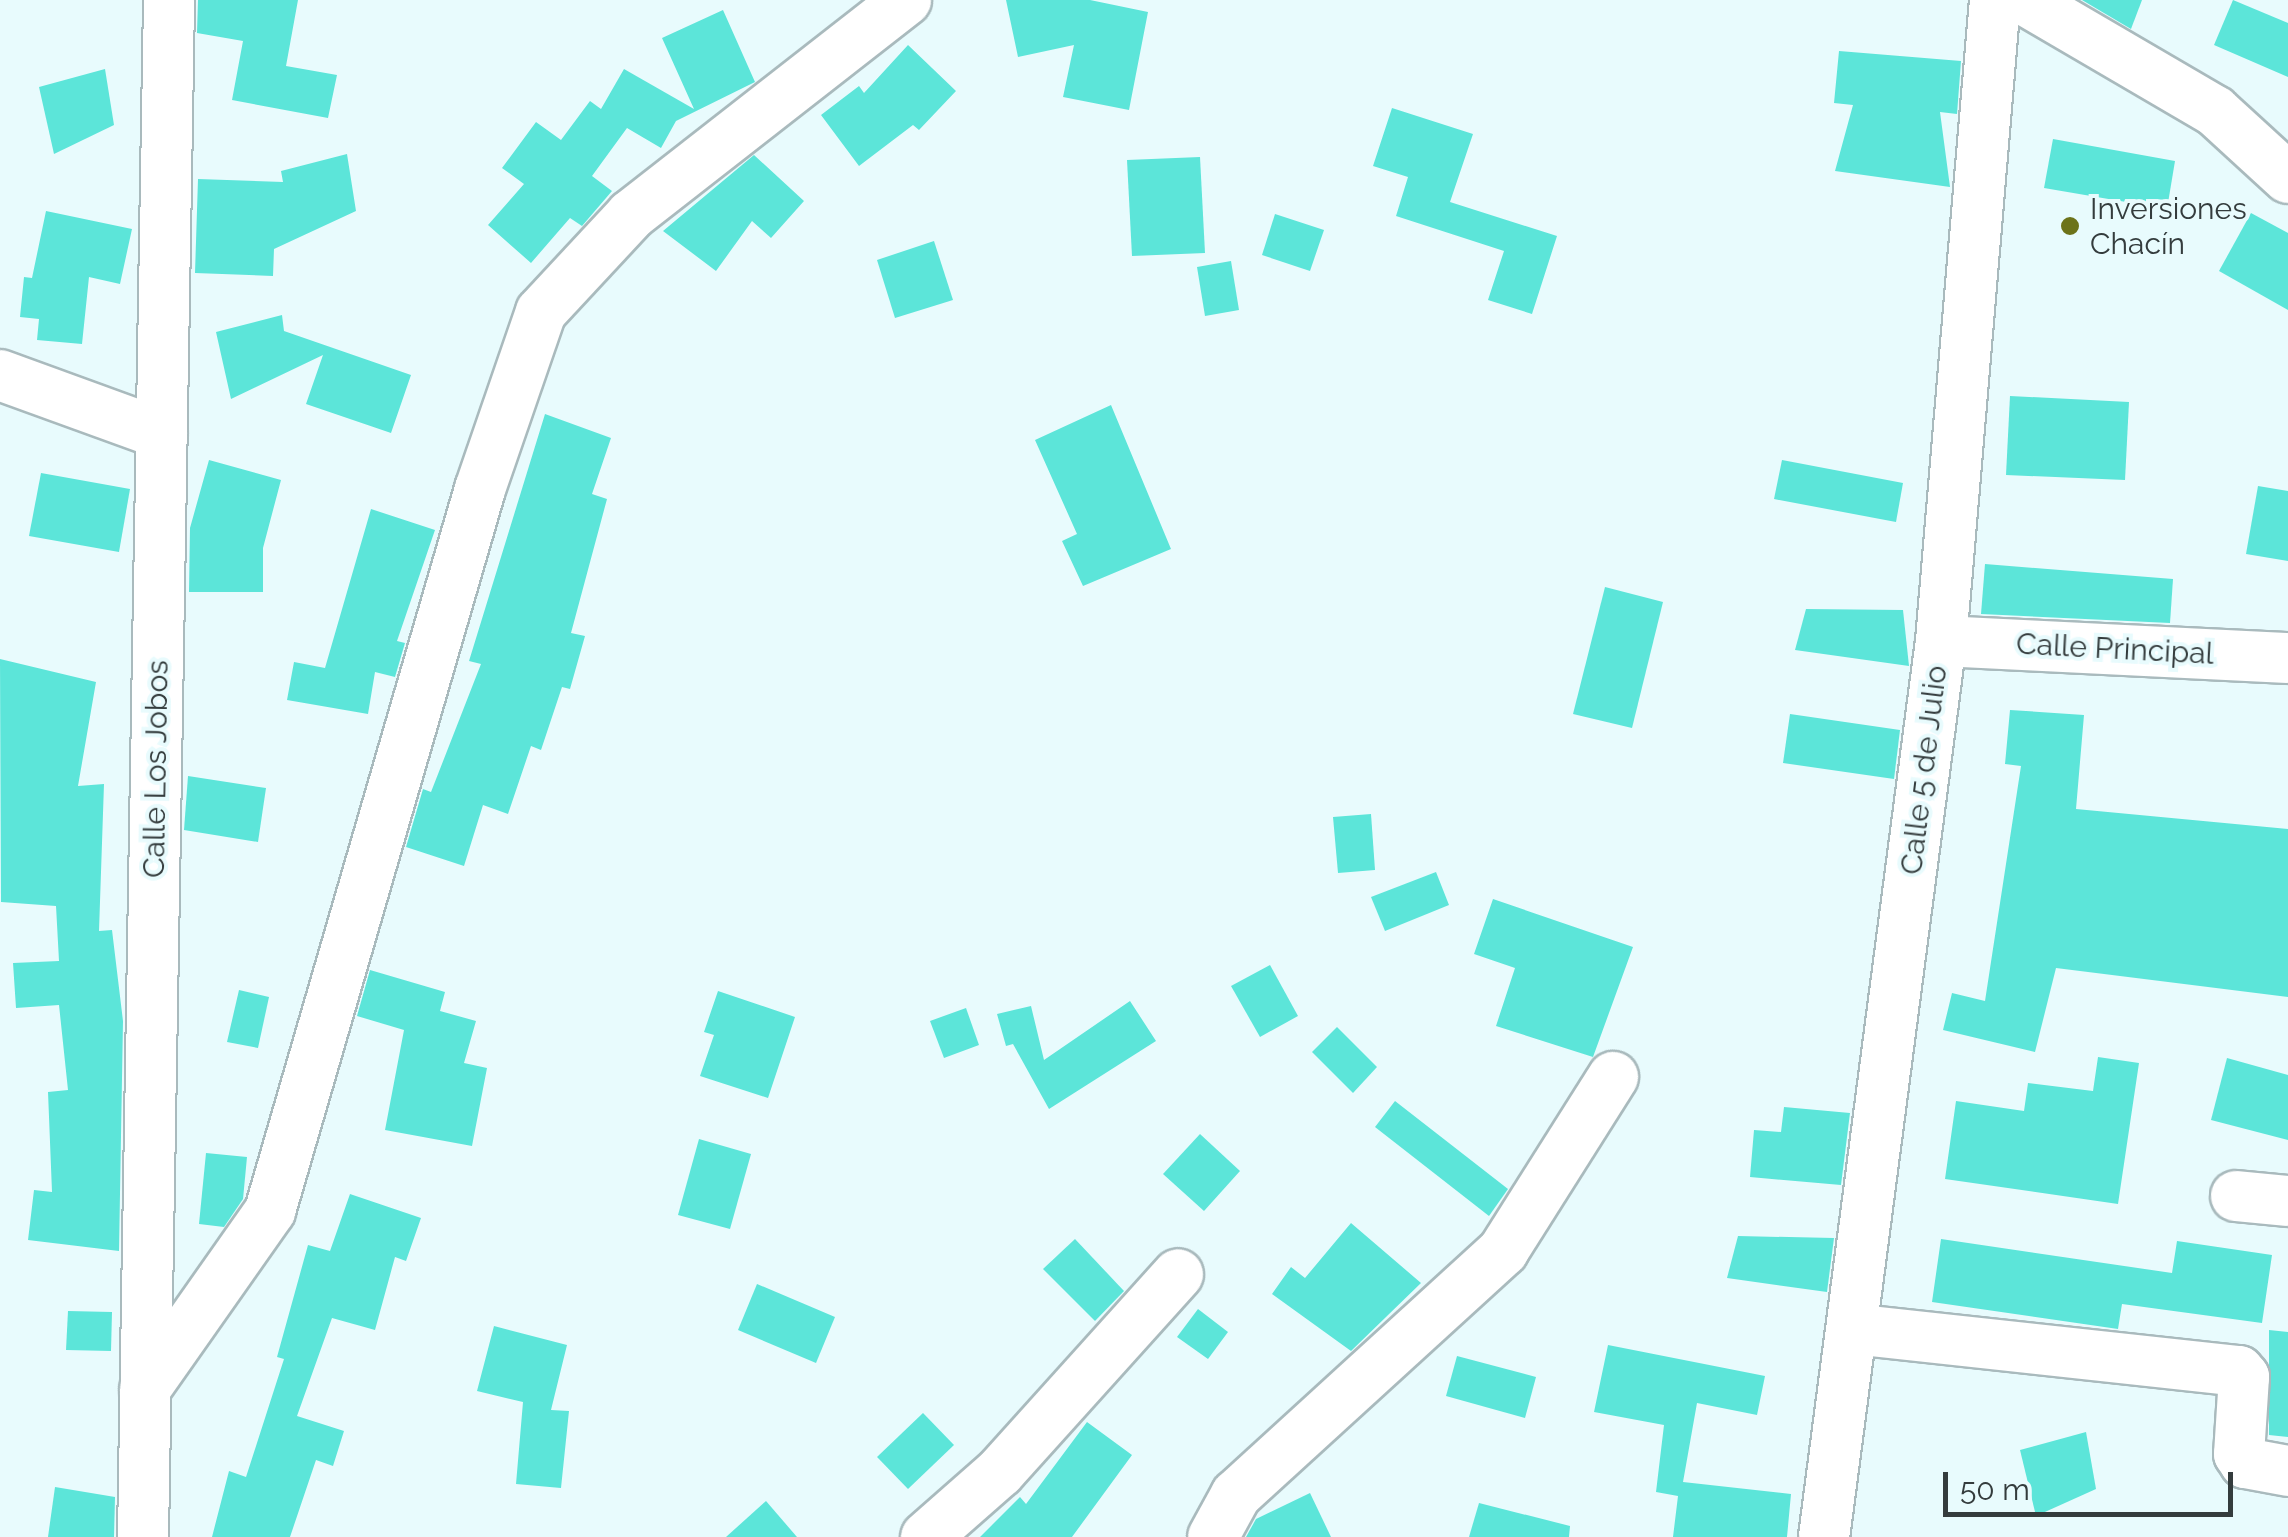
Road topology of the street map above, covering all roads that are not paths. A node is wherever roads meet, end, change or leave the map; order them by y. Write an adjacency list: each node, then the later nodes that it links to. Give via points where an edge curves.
1 (169, 0): 7 (street, Calle Los Jobos)
2 (906, 0): 15 (street, via 630,215 540,312 480,489 270,1211)
3 (1996, 0): 8 (street, Calle 5 de Julio)
4 (2025, 0): 5 (street, via 2215,111)
5 (2288, 178)
6 (0, 375): 7 (street)
7 (162, 434): 15 (street, Calle Los Jobos)
8 (1941, 641): 9 (street, Calle Principal); 14 (street, Calle 5 de Julio)
9 (2288, 658)
10 (1613, 1077): 19 (street, via 1503,1250 1236,1495)
11 (2236, 1196): 12 (street)
12 (2288, 1201)
13 (1178, 1274): 18 (street, via 1000,1472)
14 (1852, 1329): 16 (street, via 2239,1371 2239,1454 2246,1463); 20 (street, Calle 5 de Julio)
15 (146, 1388): 17 (street, Calle Los Jobos)
16 (2288, 1471)
17 (143, 1537)
18 (926, 1537)
19 (1214, 1537)
20 (1824, 1537)

